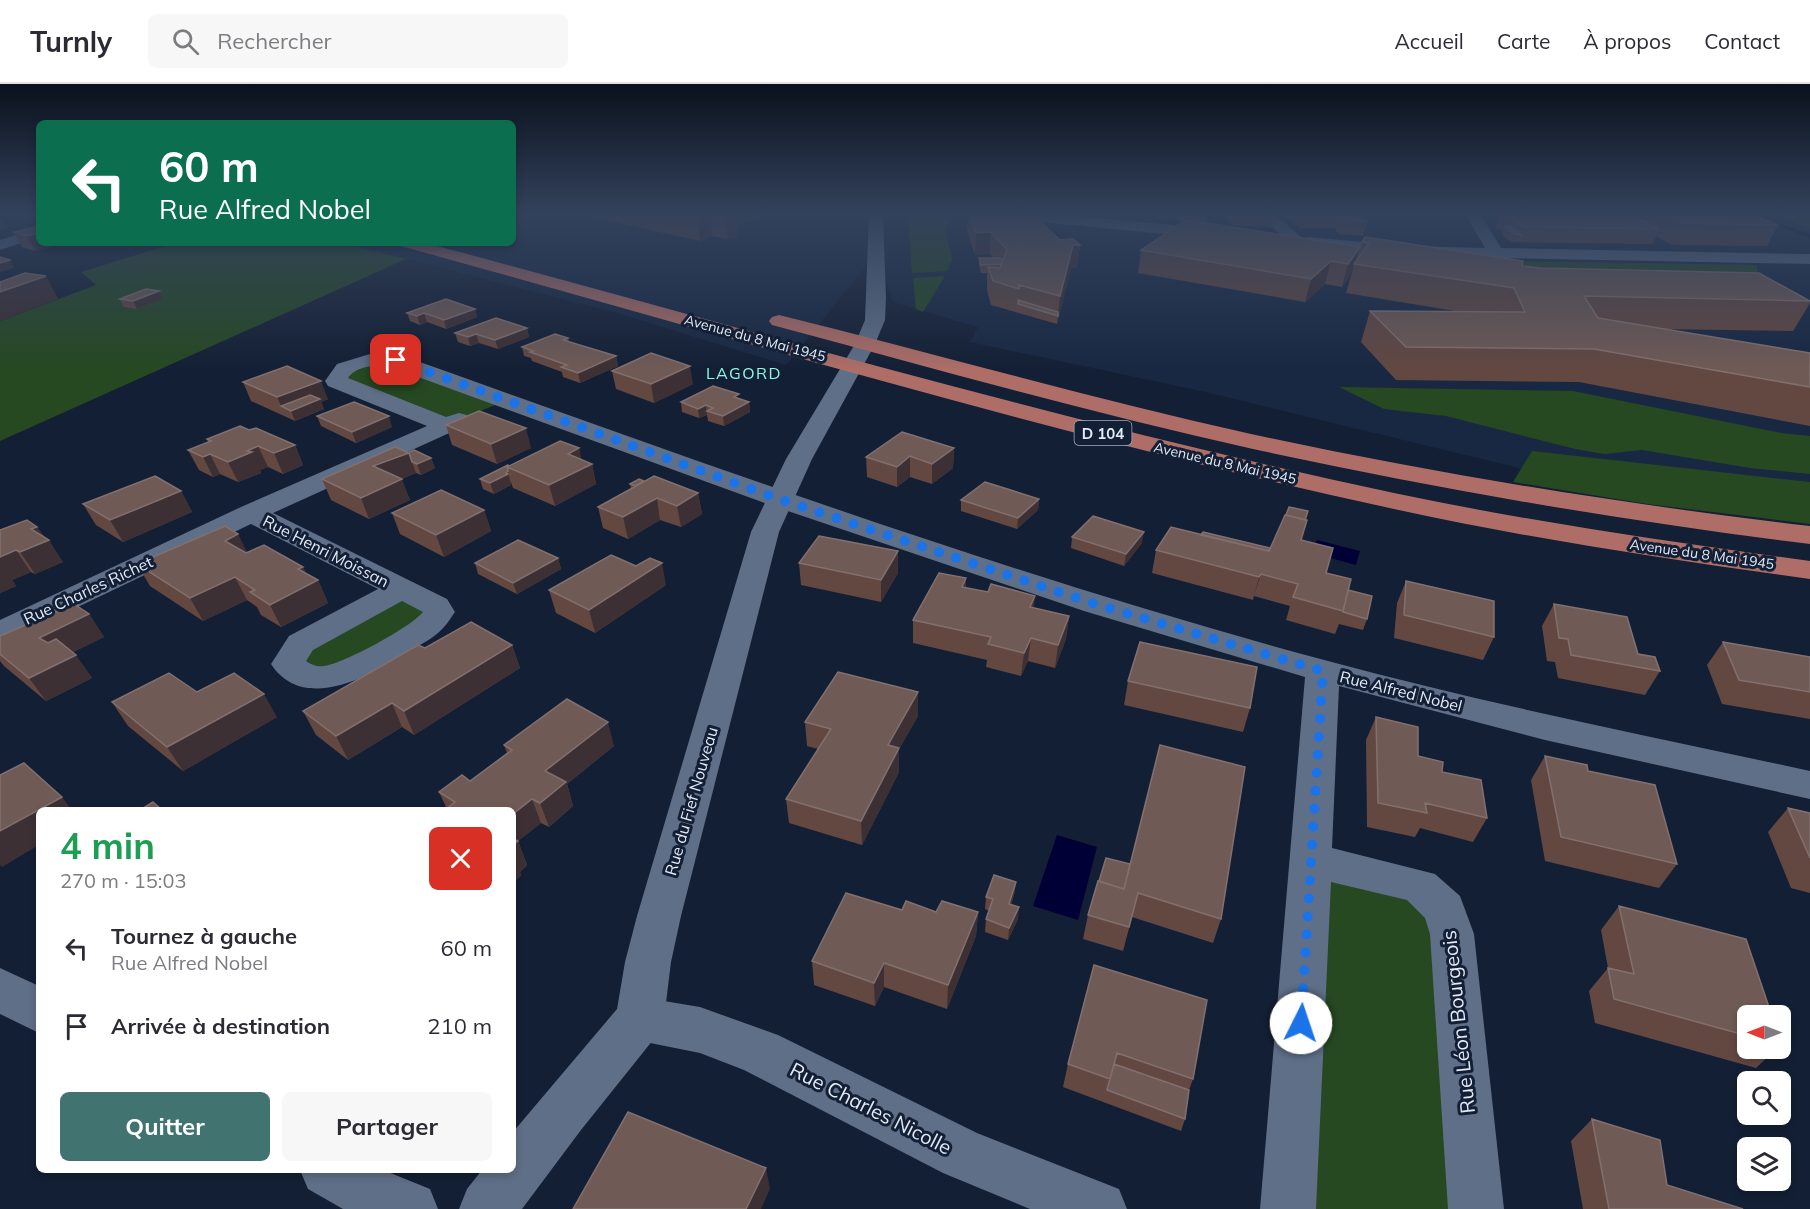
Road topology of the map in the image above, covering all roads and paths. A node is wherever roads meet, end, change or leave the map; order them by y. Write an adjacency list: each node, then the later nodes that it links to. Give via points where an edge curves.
1 (499, 266): 4 (main road, Avenue du 8 Mai 1945 / D 104)
2 (876, 266): 4 (street, Rue du Fief Nouveau, via 876,311)
3 (759, 316): 4 (main road, Avenue du 8 Mai 1945 / D 104)
4 (859, 354): 7 (street, Rue du Fief Nouveau); 9 (main road, Avenue du 8 Mai 1945 / D 104, via 1349,461 1533,496); 10 (main road, Avenue du 8 Mai 1945 / D 104, via 1101,432 1338,489 1582,536)
5 (505, 400): 6 (street, Rue Charles Richet); 6 (street, Rue Alfred Nobel, via 396,360 367,360 338,374 336,381); 7 (street, Rue Alfred Nobel)
6 (446, 426): 8 (street, Rue Charles Richet)
7 (779, 499): 13 (street, Rue Alfred Nobel, via 1095,604); 18 (street, Rue du Fief Nouveau, via 765,532 659,916)
8 (251, 513): 11 (street, Rue Henri Moissan); 12 (street, Rue Charles Richet)
9 (1810, 535)
10 (1810, 570)
11 (401, 589)
12 (0, 632)
13 (1323, 671): 14 (street, Rue Alfred Nobel, via 1545,727); 15 (street)
14 (1810, 785)
15 (1311, 860): 25 (street); 26 (street, Rue Léon Bourgeois, via 1420,886 1444,909 1452,934)
16 (0, 989): 17 (street)
17 (36, 1009)
18 (640, 1019): 21 (street); 24 (street, Rue Charles Nicolle, via 700,1030 760,1052 962,1154)
19 (333, 1173): 22 (street, via 384,1201)
20 (516, 1173): 23 (street)
21 (516, 1173)
22 (410, 1209)
23 (487, 1209)
24 (1099, 1209)
25 (1288, 1209)
26 (1476, 1209)

